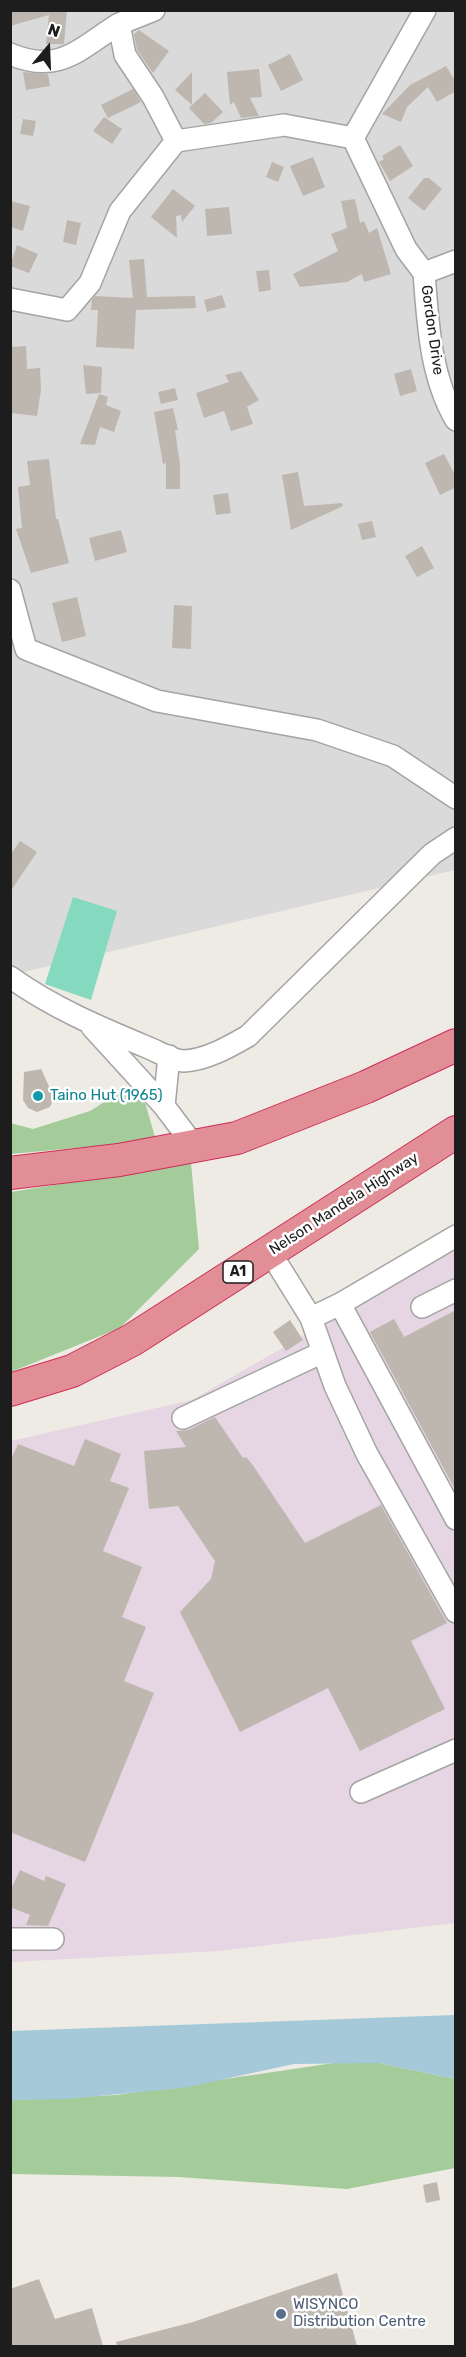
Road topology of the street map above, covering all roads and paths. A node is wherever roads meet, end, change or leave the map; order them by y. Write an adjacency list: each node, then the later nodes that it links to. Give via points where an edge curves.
1 (154, 10): 3 (street)
2 (425, 10): 5 (street)
3 (119, 24): 4 (street, via 59,62 28,62); 6 (street, via 125,55)
4 (10, 54)
5 (353, 138): 6 (street, via 284,125); 8 (street, via 406,249)
6 (176, 141): 9 (street, via 120,211 90,283 67,310)
7 (456, 261): 8 (street)
8 (424, 273): 10 (street, Gordon Drive, via 428,328 442,397)
9 (10, 299)
10 (456, 420)
11 (10, 590): 12 (street)
12 (19, 648): 13 (street, via 157,701 317,730 393,756)
13 (456, 798)
14 (456, 838): 18 (street, via 432,854 248,1036 198,1058 182,1061)
15 (10, 977): 16 (street)
16 (88, 1022): 18 (street); 19 (street)
17 (456, 1045): 21 (highway, via 366,1087 237,1138)
18 (168, 1056): 19 (street)
19 (164, 1106): 21 (street)
20 (456, 1132): 24 (highway, Nelson Mandela Highway / A1)
21 (195, 1147): 22 (highway)
22 (10, 1173)
23 (456, 1236): 26 (street)
24 (270, 1252): 28 (street); 30 (highway, Nelson Mandela Highway / A1, via 112,1350 72,1371)
25 (456, 1290): 27 (street)
26 (340, 1304): 28 (street); 32 (street)
27 (422, 1307)
28 (311, 1318): 29 (street)
29 (323, 1352): 31 (street); 33 (street, via 367,1455)
30 (10, 1390)
31 (183, 1418)
32 (456, 1519)
33 (456, 1612)
34 (456, 1750): 35 (street)
35 (361, 1792)
36 (10, 1939): 37 (street)
37 (53, 1939)

